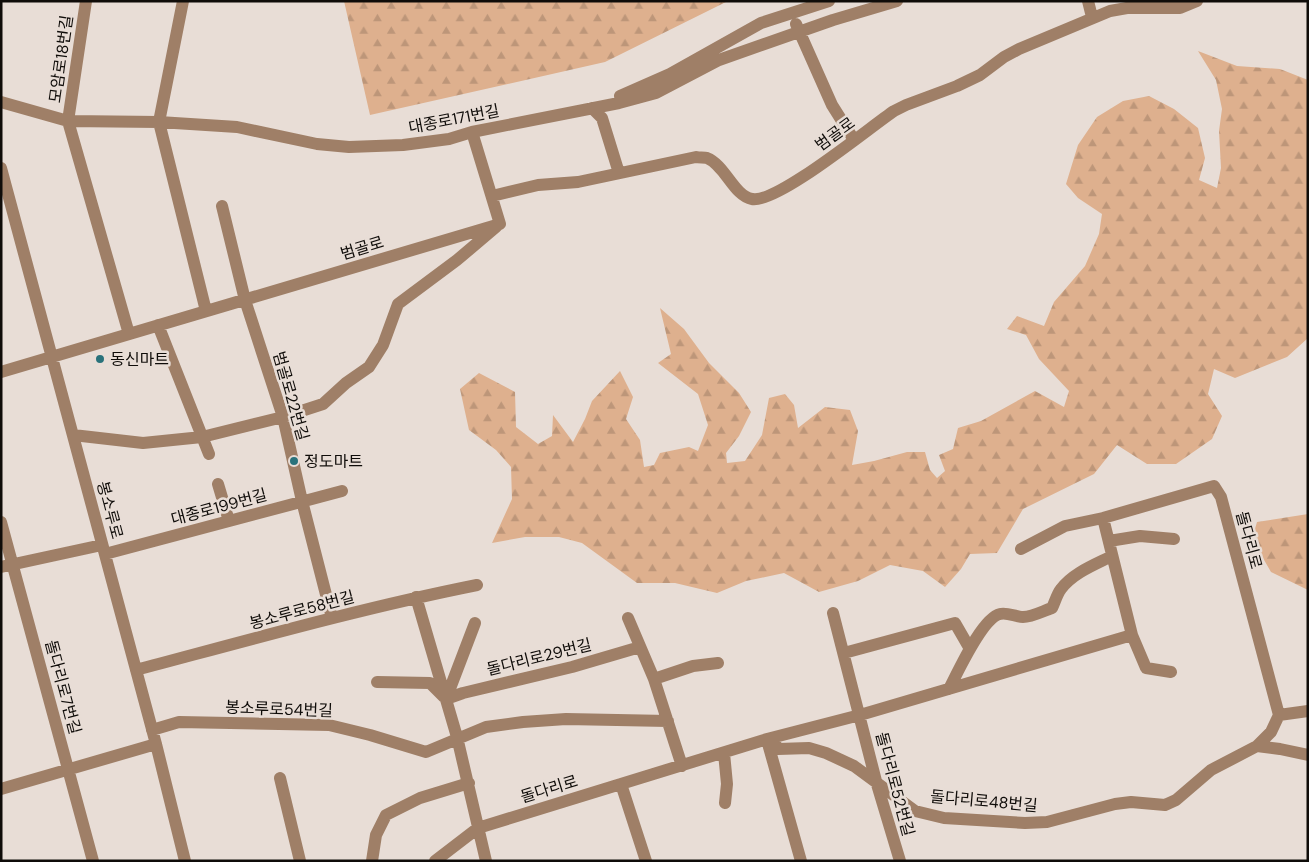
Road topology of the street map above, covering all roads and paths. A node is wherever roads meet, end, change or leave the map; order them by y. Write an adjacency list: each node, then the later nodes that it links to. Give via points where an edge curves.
1 (86, 1): 12 (street, 모암로18번길)
2 (183, 1): 13 (street)
3 (829, 1): 7 (street)
4 (897, 1): 9 (street, 대종로171번길)
5 (1088, 1): 8 (street)
6 (1197, 1): 8 (street, 범골로, via 1180,8 1127,8)
7 (792, 13): 9 (street); 11 (street, via 761,23 670,74)
8 (1092, 17): 15 (street, 범골로, via 1019,49 958,86 894,111)
9 (800, 31): 11 (street, 대종로171번길, via 719,60 656,93); 15 (street, via 832,105)
10 (1, 102): 12 (street, 대종로171번길)
11 (592, 108): 14 (street, 대종로171번길); 17 (street, via 602,118)
12 (68, 121): 13 (street, 대종로171번길); 25 (street)
13 (159, 122): 14 (street, 대종로171번길, via 236,127 348,148 403,145 449,139); 23 (street)
14 (472, 132): 18 (street)
15 (854, 140): 17 (street, 범골로, via 800,179 771,196 761,198 752,199 744,195 707,158)
16 (1, 168): 20 (street, 봉소루로)
17 (619, 173): 18 (street, 범골로, via 578,182 538,185)
18 (492, 196): 21 (street)
19 (222, 206): 22 (street, 범골로22번길)
20 (7, 211): 26 (street, 봉소루로)
21 (500, 224): 22 (street, 범골로); 28 (street, via 398,304 383,345 369,367 323,404)
22 (245, 300): 23 (street, 범골로); 28 (street, 범골로22번길)
23 (206, 311): 24 (street, 범골로)
24 (158, 325): 25 (street, 범골로); 30 (street)
25 (129, 334): 26 (street, 범골로)
26 (52, 357): 27 (street, 범골로); 29 (street, 봉소루로)
27 (1, 372)
28 (283, 417): 30 (street); 34 (street, 범골로22번길)
29 (73, 435): 30 (street, via 143,443); 40 (street, 봉소루로)
30 (202, 437): 31 (street)
31 (209, 454)
32 (218, 484): 37 (street)
33 (342, 491): 34 (street, 대종로199번길)
34 (302, 501): 37 (street, 대종로199번길); 47 (street, 범골로22번길)
35 (1103, 518): 39 (street); 41 (street, 돌다리로, via 1065,526); 62 (street, 돌다리로, via 1214,486 1221,497)
36 (1, 522): 43 (street, 돌다리로7번길)
37 (229, 522): 40 (street, 대종로199번길)
38 (1174, 539): 39 (street, via 1140,536)
39 (1108, 541): 42 (street)
40 (104, 550): 43 (street, 대종로199번길); 55 (street, 봉소루로)
41 (1021, 550)
42 (1112, 556): 50 (street); 52 (street, via 1072,579 1060,590 1052,608 1026,617 996,615)
43 (7, 565): 73 (street, 돌다리로7번길)
44 (477, 585): 45 (street, 봉소루로58번길)
45 (416, 597): 47 (street, 봉소루로58번길); 60 (street)
46 (833, 613): 53 (street)
47 (332, 618): 55 (street, 봉소루로58번길)
48 (628, 618): 51 (street)
49 (475, 623): 60 (street)
50 (1132, 635): 56 (street, via 1146,668); 59 (street, 돌다리로)
51 (640, 647): 57 (street); 60 (street, 돌다리로29번길)
52 (970, 648): 53 (street, via 955,623); 59 (street)
53 (844, 653): 63 (street)
54 (718, 663): 57 (street, via 693,666)
55 (136, 670): 65 (street, 봉소루로)
56 (1171, 672)
57 (654, 679): 64 (street)
58 (377, 682): 60 (street, via 430,683)
59 (949, 689): 63 (street, 돌다리로)
60 (446, 699): 66 (street)
61 (1308, 711): 62 (street)
62 (1279, 715): 69 (street, 돌다리로48번길, via 1271,732)
63 (860, 716): 67 (street, 돌다리로); 75 (street, 돌다리로52번길)
64 (668, 721): 66 (street, 봉소루로54번길, via 566,719 523,722 486,726); 72 (street)
65 (152, 730): 66 (street, 봉소루로54번길, via 179,722 329,725 426,752); 68 (street, 봉소루로)
66 (457, 737): 76 (street)
67 (770, 739): 70 (street, 돌다리로); 75 (street, 돌다리로48번길, via 778,749 809,748 826,753); 88 (street)
68 (156, 744): 73 (street); 82 (street, 봉소루로)
69 (1257, 746): 71 (street); 75 (street, 돌다리로48번길, via 1211,770 1176,800 1164,805 1115,804 1047,822 944,818 915,811)
70 (724, 753): 72 (street, 돌다리로); 79 (street)
71 (1308, 755)
72 (682, 766): 77 (street, 돌다리로)
73 (68, 769): 78 (street); 81 (street, 돌다리로7번길)
74 (280, 778): 83 (street)
75 (876, 781): 89 (street, 돌다리로52번길)
76 (469, 783): 80 (street); 84 (street, via 420,798 386,815 376,835)
77 (621, 784): 80 (street, 돌다리로); 87 (street)
78 (1, 789)
79 (725, 803)
80 (478, 828): 85 (street, 돌다리로); 86 (street)
81 (93, 861)
82 (185, 861)
83 (300, 861)
84 (372, 861)
85 (435, 861)
86 (486, 861)
87 (646, 861)
88 (800, 861)
89 (900, 861)

